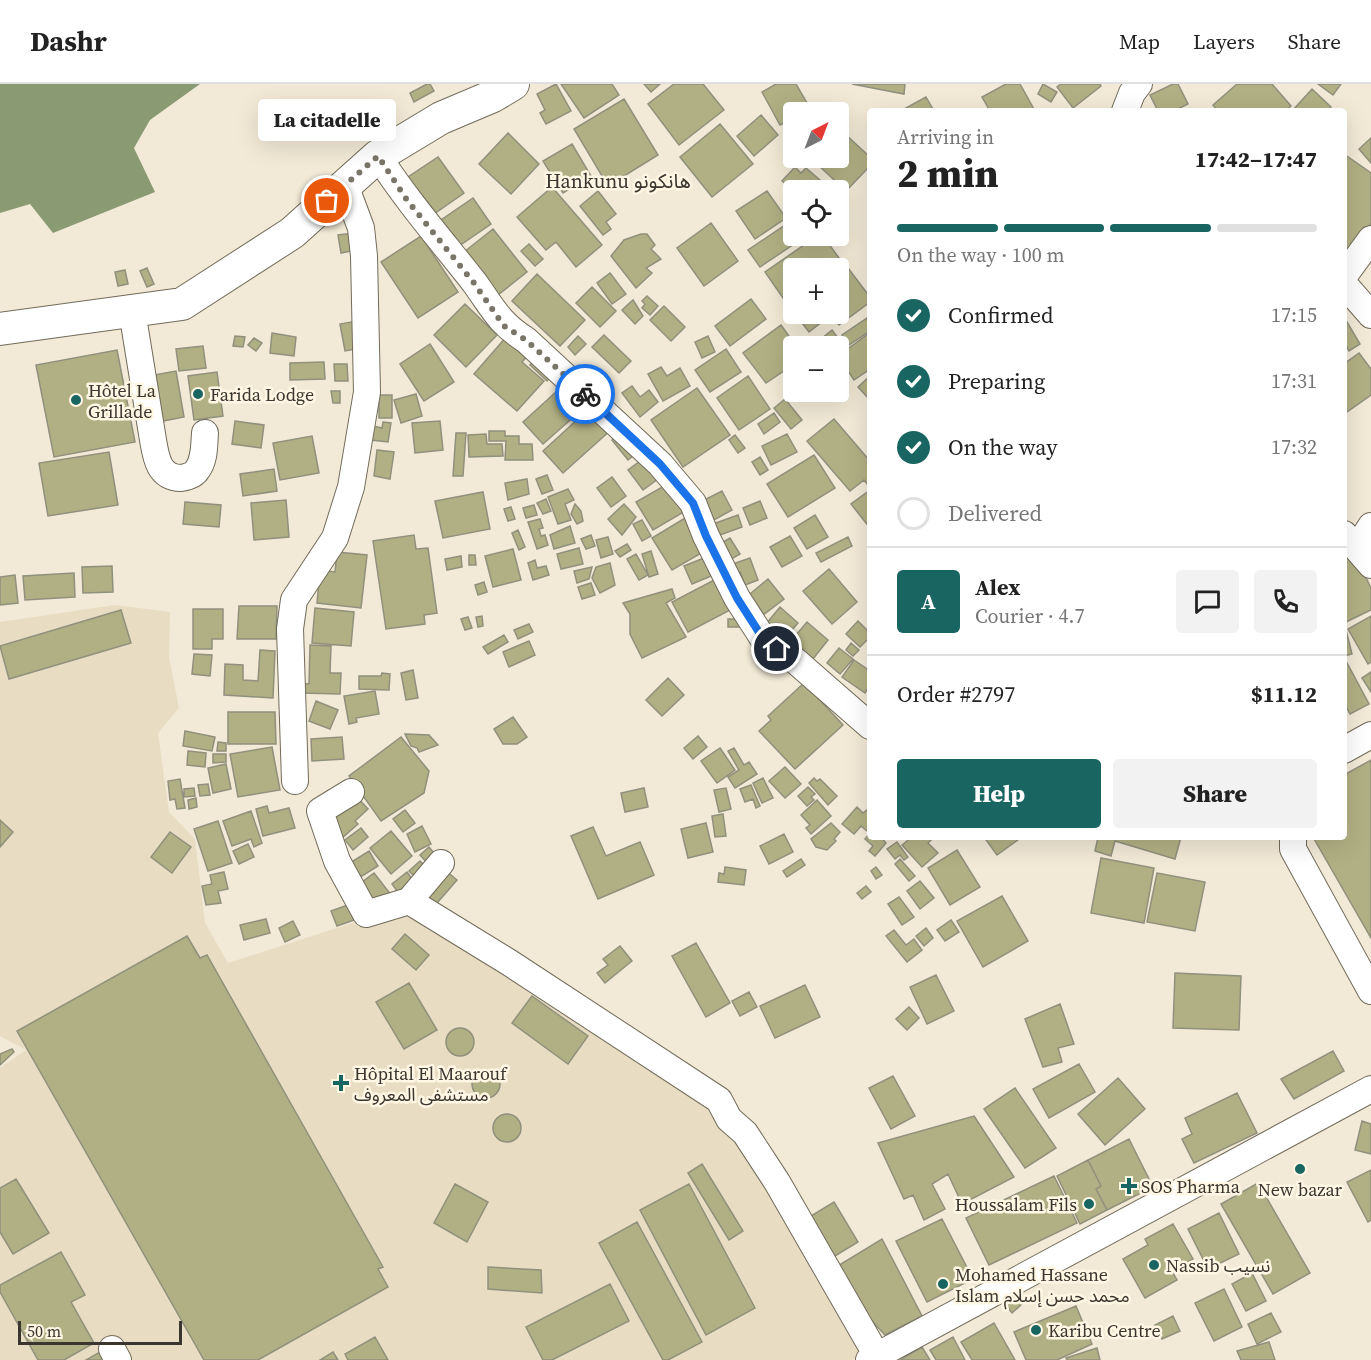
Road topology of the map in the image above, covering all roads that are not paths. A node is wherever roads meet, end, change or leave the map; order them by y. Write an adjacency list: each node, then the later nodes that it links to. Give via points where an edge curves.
1 (513, 84): 4 (main road, via 441,118)
2 (1139, 84): 3 (street)
3 (1126, 108)
4 (378, 156): 5 (main road); 15 (street, via 504,326 526,340 651,456 693,503 727,577 764,640 791,657)
5 (345, 185): 9 (main road, via 292,233 182,304); 18 (street, via 362,237 367,392 351,487 335,538 294,600 290,629)
6 (1371, 239): 7 (street)
7 (1347, 272)
8 (1347, 287): 10 (street)
9 (132, 311): 11 (main road); 12 (street, via 150,429 163,473 174,478 197,471 203,458)
10 (1371, 315)
11 (0, 329)
12 (205, 433)
13 (1371, 526): 14 (street)
14 (1357, 549)
15 (867, 723)
16 (1371, 735): 17 (street)
17 (1347, 748)
18 (295, 781)
19 (351, 792): 22 (street, via 320,811 337,861 366,914)
20 (1293, 840): 23 (street, via 1293,849)
21 (441, 863): 22 (street)
22 (409, 901): 25 (street, via 719,1100 777,1182)
23 (1371, 991)
24 (1371, 1089): 25 (street)
25 (874, 1359)

